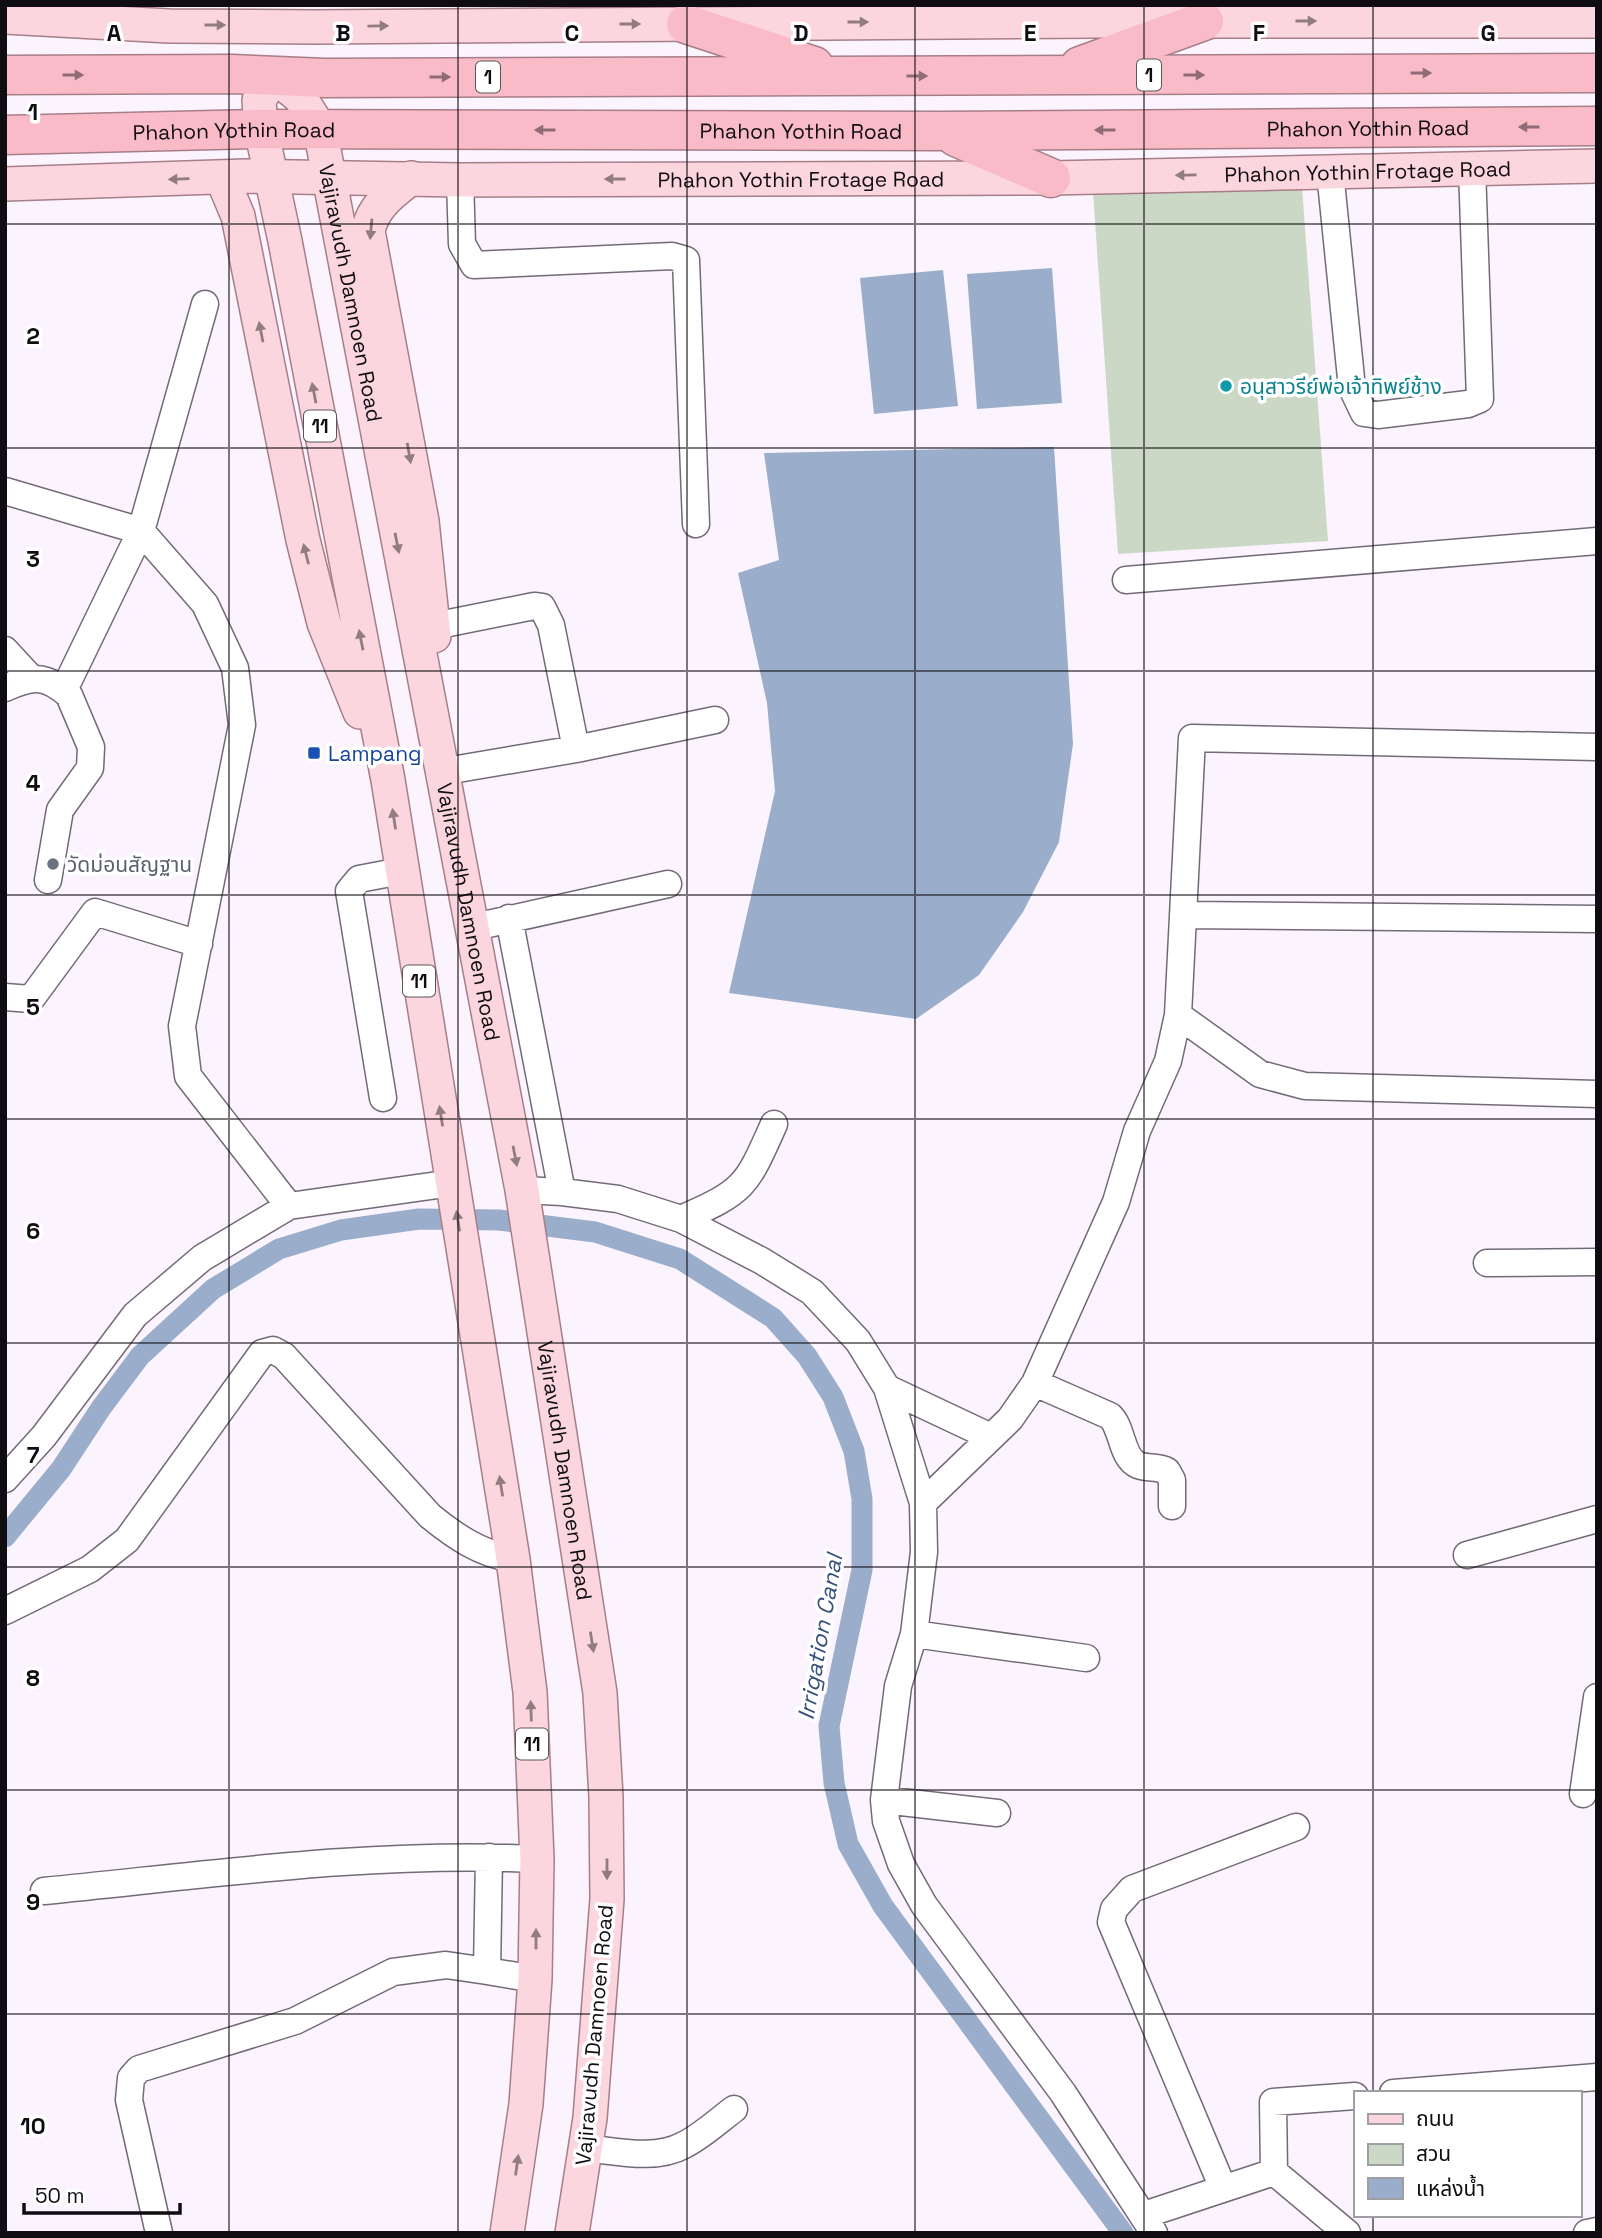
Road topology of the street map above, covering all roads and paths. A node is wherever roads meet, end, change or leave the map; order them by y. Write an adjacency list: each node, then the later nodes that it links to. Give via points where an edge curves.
1 (258, 12): 4 (main road, one-way to 1, via 169,26); 6 (main road, one-way to 6); 14 (main road)
2 (1094, 13): 5 (main road, one-way to 2); 10 (main road)
3 (1496, 13): 9 (main road); 10 (main road, one-way to 3)
4 (18, 14)
5 (814, 14): 8 (main road)
6 (426, 15): 7 (main road)
7 (593, 15): 8 (main road, one-way to 8)
8 (685, 15): 15 (highway)
9 (1579, 16)
10 (1204, 21): 13 (highway)
11 (1597, 73): 13 (highway, 1, one-way to 11)
12 (5, 75): 14 (highway, 1, one-way to 14)
13 (1055, 75): 15 (highway, 1, one-way to 13)
14 (274, 76): 15 (highway, 1, one-way to 15); 17 (main road, 11, via 259,100); 18 (main road, Vajiravudh Damnoen Road, via 300,96)
15 (847, 76)
16 (1597, 126): 19 (highway, Phahon Yothin Road, one-way to 19)
17 (261, 130): 18 (highway, Phahon Yothin Road); 20 (highway, Phahon Yothin Road); 24 (main road, 11)
18 (320, 130): 19 (highway, Phahon Yothin Road, one-way to 18); 25 (main road, Vajiravudh Damnoen Road)
19 (941, 131): 28 (highway)
20 (5, 135)
21 (1597, 166): 22 (main road, Phahon Yothin Frotage Road)
22 (1472, 168): 23 (main road, Phahon Yothin Frotage Road); 23 (street, via 1480,399 1378,415 1364,413 1352,388)
23 (1330, 172): 28 (main road, Phahon Yothin Frotage Road, one-way to 28)
24 (272, 176): 25 (main road, Phahon Yothin Frotage Road); 26 (main road, Phahon Yothin Frotage Road); 46 (main road, 11, one-way to 24)
25 (329, 176): 27 (main road, Phahon Yothin Frotage Road); 45 (main road, Vajiravudh Damnoen Road, one-way to 45)
26 (222, 178): 30 (main road, Phahon Yothin Frotage Road, one-way to 30); 46 (main road, one-way to 26, via 324,623 238,216)
27 (411, 178): 29 (main road, Phahon Yothin Frotage Road); 37 (main road, one-way to 37, via 384,199 369,231 422,522)
28 (1051, 178): 29 (main road, Phahon Yothin Frotage Road, one-way to 29)
29 (460, 180): 33 (street, via 462,244 474,265 672,256 686,260)
30 (5, 184)
31 (205, 304): 34 (street)
32 (5, 491): 34 (street)
33 (696, 524)
34 (141, 531): 41 (street); 54 (street, via 205,604 236,668 242,725)
35 (1597, 541): 36 (street)
36 (1126, 580)
37 (434, 626): 44 (street, via 542,607 551,625); 45 (main road)
38 (5, 650): 39 (street)
39 (30, 677): 40 (street); 41 (street)
40 (5, 688)
41 (64, 690): 48 (street, via 91,747 90,768 60,810)
42 (715, 720): 44 (street)
43 (1597, 747): 50 (street, via 1192,738)
44 (576, 749): 45 (street)
45 (440, 772): 46 (main road); 53 (main road, Vajiravudh Damnoen Road)
46 (388, 780): 47 (main road, 11, one-way to 46)
47 (401, 871): 58 (street, via 359,879 349,891); 60 (main road, 11, one-way to 47)
48 (48, 880)
49 (668, 884): 51 (street)
50 (1184, 915): 52 (street); 56 (street)
51 (509, 918): 53 (street); 62 (street)
52 (1597, 919)
53 (470, 928): 61 (main road, Vajiravudh Damnoen Road, one-way to 61)
54 (199, 944): 55 (street, via 95,912 31,999); 63 (street, via 182,1026 188,1076)
55 (5, 997)
56 (1178, 1015): 57 (street, via 1260,1074 1305,1086); 67 (street, via 1168,1062 1138,1131 1116,1202)
57 (1597, 1094)
58 (383, 1098)
59 (774, 1124): 64 (street, via 750,1178 725,1199)
60 (452, 1183): 63 (street); 75 (main road, 11, one-way to 60)
61 (522, 1190): 62 (street); 93 (main road, Vajiravudh Damnoen Road, one-way to 93, via 600,1693 607,1899)
62 (562, 1192): 64 (street, via 618,1199)
63 (289, 1206): 70 (street, via 202,1258 135,1315 44,1436)
64 (681, 1219): 68 (street, via 812,1292 858,1341)
65 (1597, 1262): 66 (street)
66 (1487, 1263)
67 (1035, 1383): 69 (street); 72 (street, via 1110,1416 1137,1465 1167,1471 1172,1480)
68 (887, 1388): 69 (street); 71 (street)
69 (991, 1437): 71 (street)
70 (5, 1479)
71 (923, 1503): 77 (street, via 924,1552)
72 (1172, 1506)
73 (1597, 1519): 74 (street)
74 (1467, 1555)
75 (513, 1559): 76 (street, via 487,1554 430,1516 284,1356 273,1350 262,1353 127,1540 90,1569); 85 (main road, 11, one-way to 75, via 530,1692)
76 (5, 1611)
77 (914, 1634): 78 (street); 81 (street, via 898,1686)
78 (1086, 1658)
79 (1597, 1697): 80 (street)
80 (1583, 1794)
81 (884, 1800): 82 (street); 96 (street, via 901,1864 924,1905 1063,2093)
82 (996, 1813)
83 (1296, 1827): 95 (street, via 1132,1889 1114,1909 1111,1922)
84 (489, 1857): 85 (street); 86 (street, via 291,1866); 87 (street)
85 (537, 1859): 88 (main road, 11, one-way to 85)
86 (44, 1891)
87 (487, 1971): 88 (street); 98 (street, via 446,1965 393,1972 295,2021 139,2069 131,2078 129,2100)
88 (536, 1979): 99 (main road, 11, one-way to 88, via 526,2104)
89 (1597, 2077): 90 (street)
90 (1418, 2091)
91 (1354, 2096): 94 (street, via 1273,2102)
92 (734, 2109): 93 (street, via 685,2145 666,2152)
93 (585, 2148): 100 (main road, Vajiravudh Damnoen Road)
94 (1274, 2172): 95 (street); 101 (street)
95 (1223, 2188): 96 (street)
96 (1149, 2224)
97 (1597, 2231): 102 (street)
98 (159, 2233)
99 (507, 2233)
100 (572, 2233)
101 (1347, 2233)
102 (1587, 2233)

